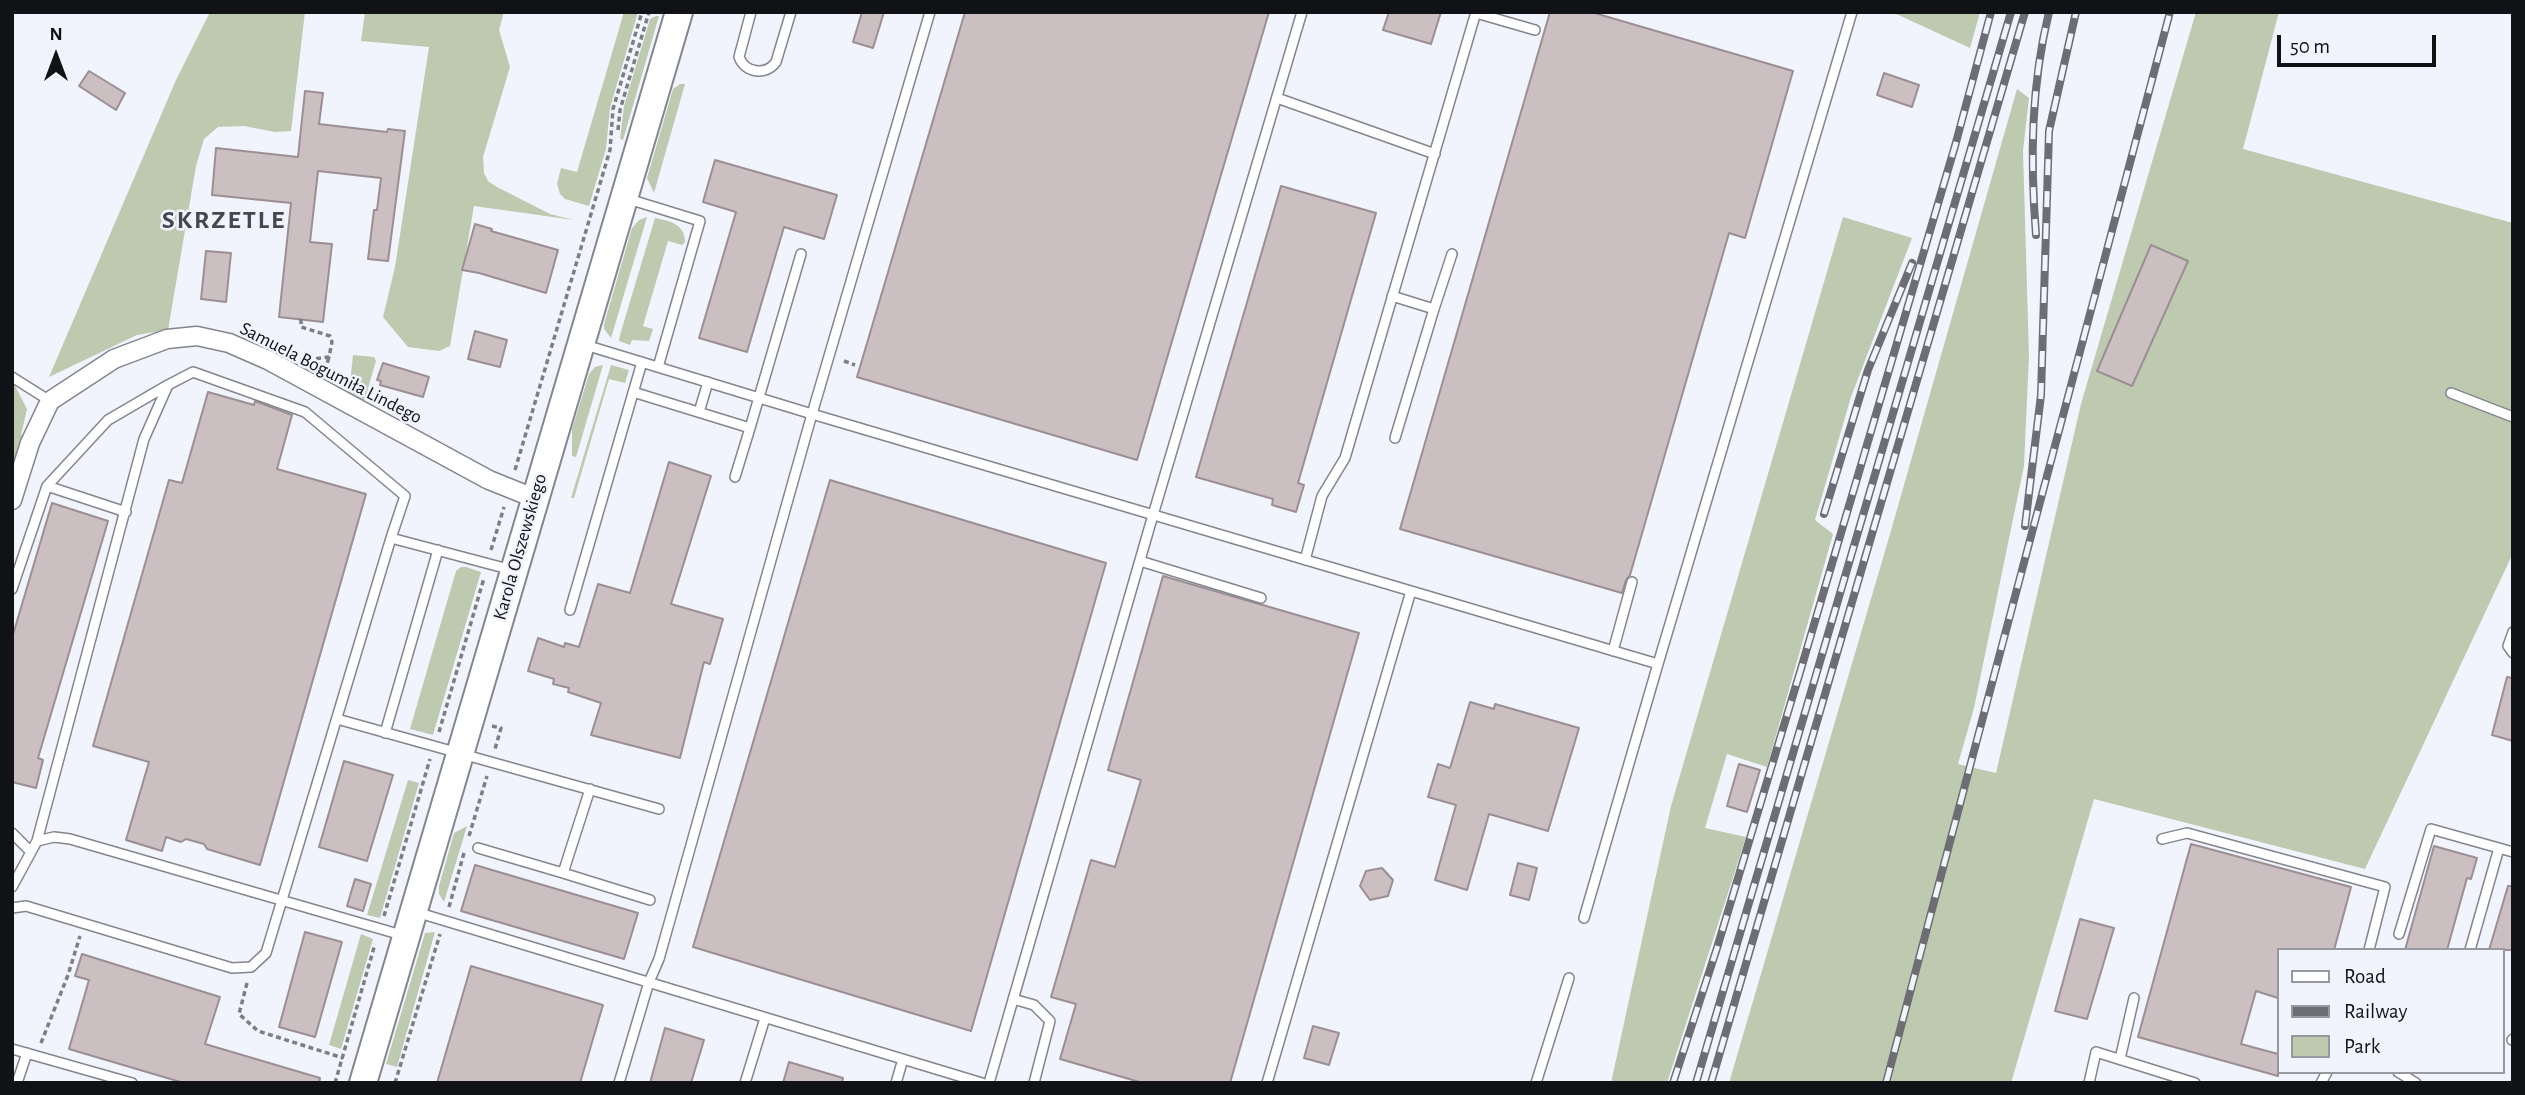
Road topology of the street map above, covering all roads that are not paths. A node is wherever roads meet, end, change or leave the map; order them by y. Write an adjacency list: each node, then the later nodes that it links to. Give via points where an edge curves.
1 (679, 12): 11 (street, Karola Olszewskiego)
2 (751, 12): 3 (lane, via 739,57 747,68 764,71 776,62)
3 (791, 12)
4 (930, 12): 27 (lane)
5 (1302, 12): 9 (lane)
6 (1476, 12): 8 (lane); 10 (lane)
7 (1852, 12): 50 (lane)
8 (1535, 30)
9 (1277, 98): 10 (lane); 36 (lane)
10 (1435, 153): 14 (lane)
11 (624, 198): 16 (street, Karola Olszewskiego); 18 (lane, via 700,221)
12 (801, 254): 24 (lane)
13 (1452, 254): 15 (lane)
14 (1392, 296): 15 (lane); 39 (lane, via 1345,458 1322,496)
15 (1434, 309): 30 (lane)
16 (581, 343): 17 (lane); 33 (street, Karola Olszewskiego)
17 (642, 362): 18 (lane); 22 (lane)
18 (657, 367): 20 (lane)
19 (12, 377): 25 (lane)
20 (708, 382): 24 (lane); 26 (lane)
21 (168, 385): 32 (lane, via 108,420); 35 (lane, via 144,439); 37 (lane, via 193,372 305,412 404,496)
22 (633, 392): 26 (lane); 46 (lane)
23 (2451, 393): 28 (lane)
24 (758, 398): 27 (lane); 29 (lane)
25 (50, 401): 33 (street, Samuela Bogumiła Lindego, via 114,359 167,339 197,337 229,343 489,480); 34 (street, via 30,443)
26 (698, 412): 29 (lane)
27 (812, 414): 36 (lane); 75 (lane)
28 (2513, 417)
29 (750, 428): 31 (lane)
30 (1395, 438)
31 (735, 477)
32 (47, 486): 35 (lane); 43 (lane)
33 (534, 498): 41 (street, Karola Olszewskiego)
34 (12, 500)
35 (126, 512): 58 (lane)
36 (1153, 515): 39 (lane); 40 (lane)
37 (391, 538): 38 (lane); 51 (lane)
38 (438, 550): 41 (lane); 52 (lane)
39 (1305, 560): 44 (lane)
40 (1140, 561): 45 (lane); 77 (lane)
41 (513, 571): 53 (street, Karola Olszewskiego)
42 (1632, 582): 48 (lane)
43 (12, 589)
44 (1411, 591): 48 (lane); 92 (lane)
45 (1261, 598)
46 (570, 610)
47 (2513, 632): 49 (lane, via 2508,646)
48 (1613, 651): 50 (lane)
49 (2513, 653)
50 (1658, 664): 69 (lane)
51 (337, 719): 52 (lane); 65 (lane)
52 (385, 733): 53 (lane)
53 (459, 753): 54 (lane); 68 (street, Karola Olszewskiego)
54 (590, 789): 55 (lane); 63 (lane)
55 (659, 809)
56 (12, 833): 61 (lane)
57 (2162, 839): 72 (lane, via 2187,833 2385,887)
58 (37, 841): 61 (lane); 65 (lane, via 70,839)
59 (478, 848): 63 (lane)
60 (2499, 848): 62 (lane); 70 (lane, via 2431,830); 73 (lane)
61 (31, 852): 64 (lane)
62 (2513, 852)
63 (563, 873): 66 (lane)
64 (12, 887)
65 (281, 900): 67 (lane, via 266,953 251,967 232,968 26,906); 71 (lane)
66 (650, 900)
67 (12, 908)
68 (414, 912): 71 (street, Karola Olszewskiego); 75 (lane)
69 (1584, 918)
70 (2399, 934)
71 (407, 937): 85 (street, Karola Olszewskiego)
72 (2370, 948)
73 (2471, 948)
74 (1569, 978): 93 (lane)
75 (649, 982): 78 (lane); 86 (lane)
76 (2134, 998): 82 (lane)
77 (1013, 999): 90 (lane); 91 (lane, via 1034,1005 1050,1021)
78 (765, 1018): 81 (lane); 87 (lane)
79 (12, 1049): 80 (lane)
80 (32, 1054): 83 (lane); 84 (lane)
81 (903, 1059): 88 (lane); 89 (lane)
82 (2120, 1059): 94 (lane, via 2096,1052); 95 (lane)
83 (17, 1083)
84 (132, 1083)
85 (363, 1083)
86 (618, 1083)
87 (745, 1083)
88 (896, 1083)
89 (982, 1083)
90 (989, 1083)
91 (1034, 1083)
92 (1267, 1083)
93 (1535, 1083)
94 (2089, 1083)
95 (2195, 1083)

